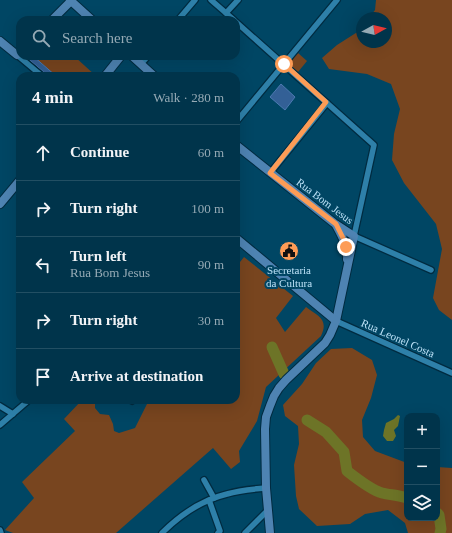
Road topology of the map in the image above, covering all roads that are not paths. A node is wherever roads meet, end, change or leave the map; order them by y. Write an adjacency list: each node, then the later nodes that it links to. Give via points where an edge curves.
1 (71, 0): 7 (main road); 8 (main road)
2 (195, 0): 9 (street)
3 (211, 0): 6 (street)
4 (238, 0): 6 (street)
5 (337, 0): 19 (street)
6 (226, 13): 10 (street)
7 (56, 16)
8 (88, 16)
9 (181, 16)
10 (229, 16)
11 (240, 25): 19 (street)
12 (0, 41): 13 (main road)
13 (16, 52)
14 (25, 60): 20 (street)
15 (118, 60): 21 (main road)
16 (136, 60): 18 (main road)
17 (144, 60): 18 (street)
18 (141, 64): 22 (main road)
19 (284, 64): 23 (street); 24 (street)
20 (38, 72)
21 (108, 72)
22 (150, 72)
23 (326, 102): 26 (street); 30 (street, via 374,145)
24 (240, 117)
25 (240, 148): 26 (main road, Rua Bom Jesus)
26 (270, 173): 29 (main road, Rua Bom Jesus)
27 (16, 185): 28 (main road)
28 (0, 204)
29 (336, 224): 30 (main road, Rua Bom Jesus); 33 (main road, via 346,247)
30 (354, 236): 32 (street, Rua Bom Jesus); 33 (main road)
31 (240, 241): 34 (main road)
32 (431, 270)
33 (347, 272): 34 (main road)
34 (336, 321): 35 (street, Rua Leonel Costa); 41 (main road, via 325,343 286,380 274,396 265,429)
35 (452, 373)
36 (24, 404): 38 (street)
37 (0, 406): 38 (street)
38 (13, 414): 39 (street)
39 (0, 425)
40 (204, 480): 42 (street)
41 (266, 488): 42 (street); 43 (main road)
42 (212, 499): 46 (street, via 191,510); 47 (street, via 220,531)
43 (268, 510): 48 (street); 49 (main road)
44 (0, 530): 45 (street)
45 (1, 533)
46 (162, 533)
47 (218, 533)
48 (246, 533)
49 (270, 533)

